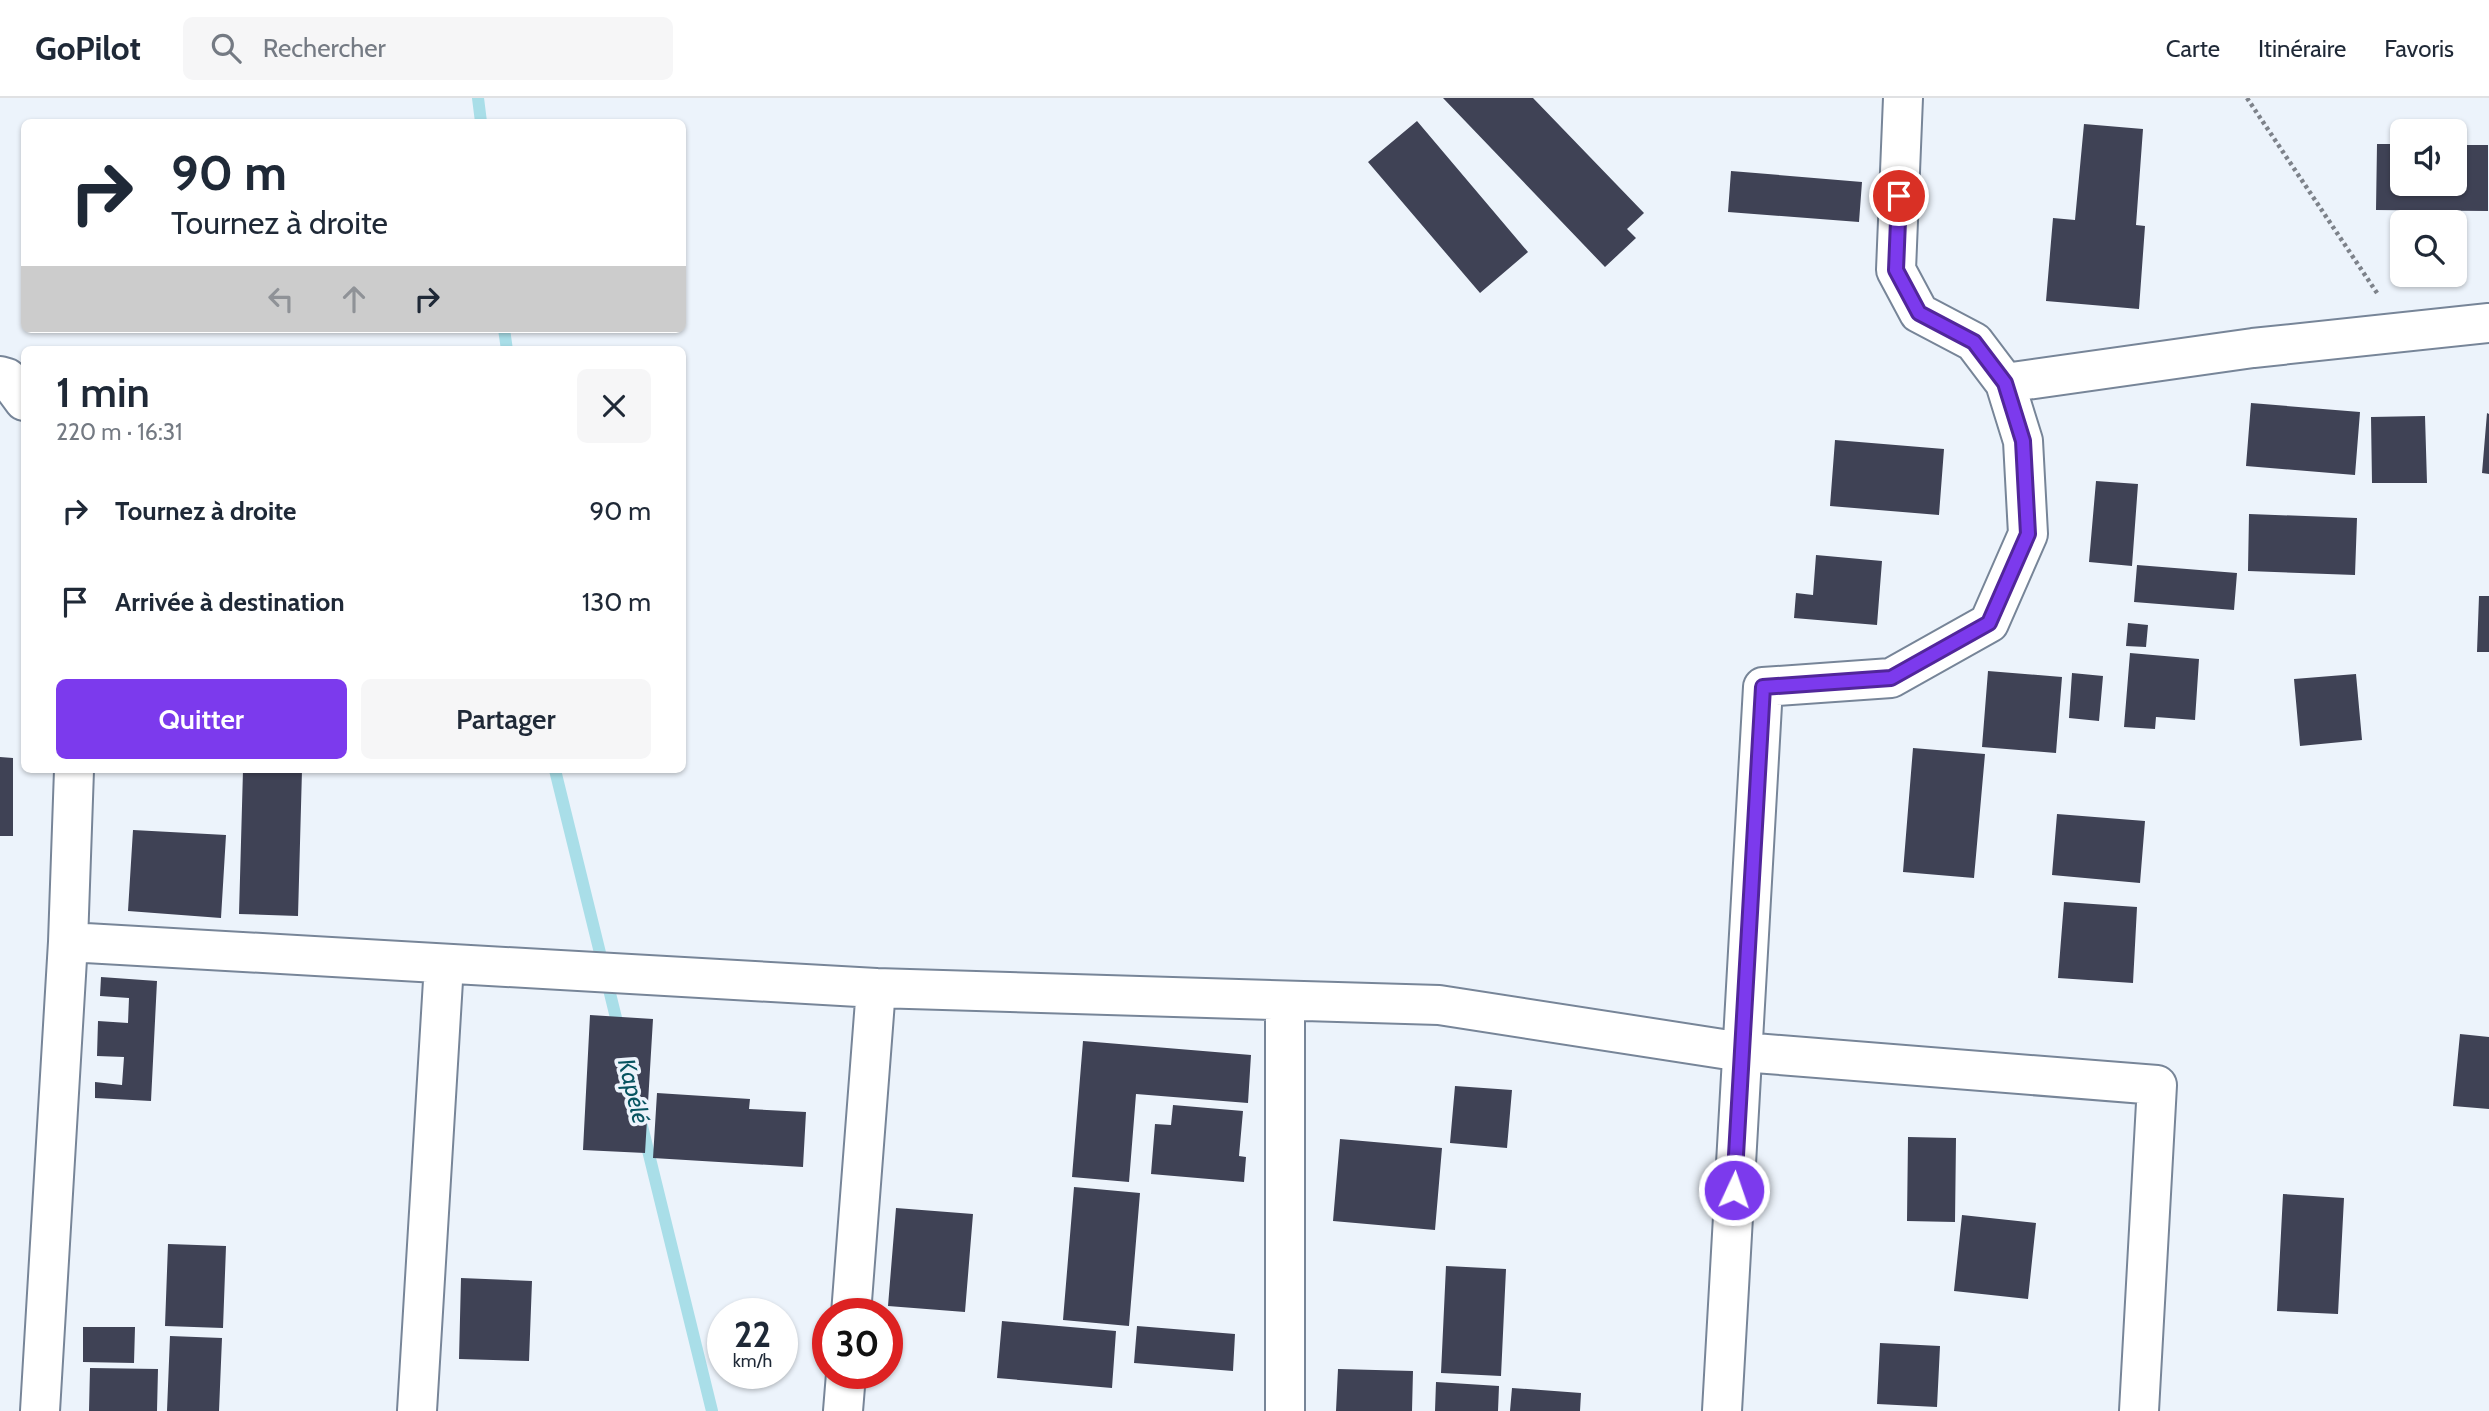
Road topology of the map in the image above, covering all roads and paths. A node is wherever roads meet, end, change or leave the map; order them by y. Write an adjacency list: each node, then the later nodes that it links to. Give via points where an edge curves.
1 (1903, 98): 6 (street, via 1896,270 1919,313 1974,342)
2 (2247, 98): 4 (path)
3 (2489, 323): 4 (street)
4 (2403, 332): 6 (street)
5 (0, 376): 7 (street, via 7,378)
6 (2005, 383): 13 (street, via 2023,441 2028,534 1989,623 1891,678 1763,687)
7 (21, 397)
8 (74, 773): 9 (street)
9 (68, 942): 10 (street); 16 (street)
10 (444, 964): 11 (street); 17 (street)
11 (876, 988): 12 (street); 14 (street)
12 (1285, 1001): 13 (street, via 1439,1005); 19 (street)
13 (1742, 1052): 20 (street); 21 (street, via 2157,1085)
14 (852, 1298)
15 (845, 1389): 18 (street)
16 (40, 1411)
17 (417, 1411)
18 (844, 1411)
19 (1284, 1411)
20 (1722, 1411)
21 (2139, 1411)

